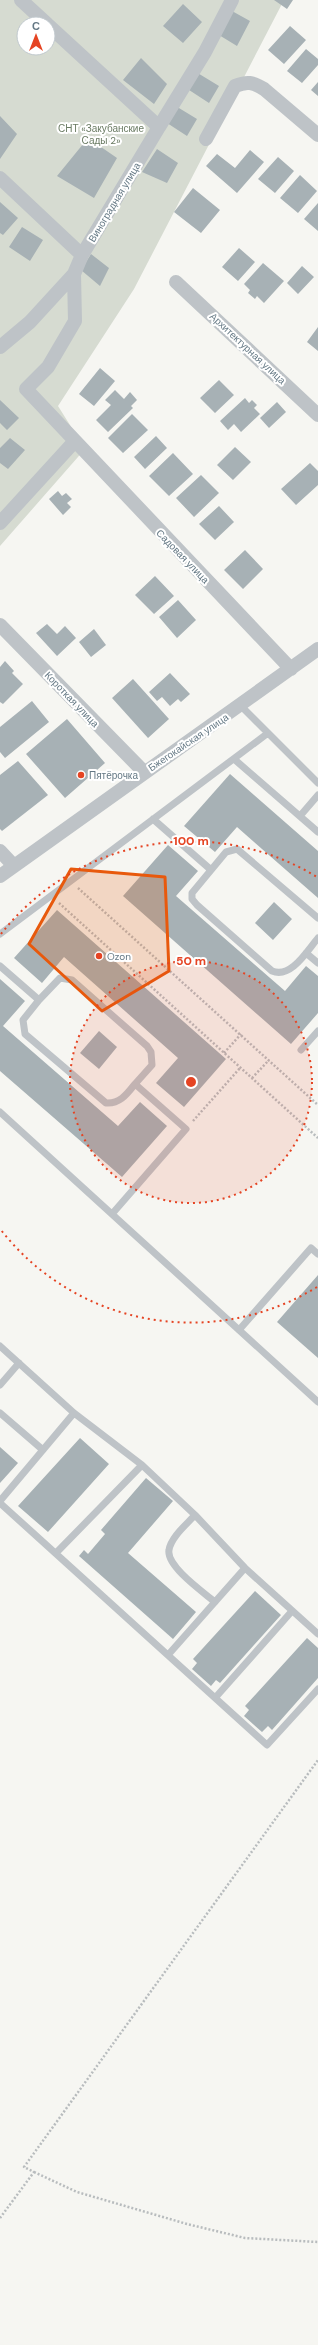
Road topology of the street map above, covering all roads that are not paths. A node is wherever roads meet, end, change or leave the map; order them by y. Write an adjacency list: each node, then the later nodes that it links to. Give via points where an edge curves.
1 (21, 0): 3 (street)
2 (232, 0): 5 (street, Виноградная улица, via 205,52)
3 (39, 16)
4 (56, 31): 5 (street)
5 (159, 127): 9 (street, Виноградная улица)
6 (318, 135): 7 (street, via 264,89 255,83 245,82 234,86)
7 (206, 139)
8 (0, 178): 9 (street)
9 (82, 255): 10 (street, Виноградная улица)
10 (74, 274): 12 (street, via 30,322); 13 (street, Виноградная улица, via 75,321 48,367)
11 (176, 282): 14 (street, Архитектурная улица)
12 (0, 347)
13 (26, 389): 15 (street, Садовая улица)
14 (318, 415)
15 (74, 442): 16 (street); 19 (street, Садовая улица)
16 (0, 524)
17 (0, 625): 23 (street, Короткая улица)
18 (318, 649): 19 (street, Бжегокайская улица)
19 (291, 669): 20 (street, Бжегокайская улица)
20 (241, 706): 21 (lane); 23 (street, Бжегокайская улица)
21 (268, 733): 22 (lane); 24 (lane)
22 (234, 759): 26 (lane); 27 (lane)
23 (144, 772): 30 (street, Бжегокайская улица)
24 (318, 783)
25 (318, 795): 26 (lane)
26 (300, 816): 28 (lane)
27 (153, 819): 31 (lane); 34 (lane)
28 (318, 832)
29 (0, 851): 30 (street)
30 (14, 866): 32 (street, Бжегокайская улица)
31 (210, 869): 33 (lane, via 226,852 237,849); 36 (lane, via 192,893 197,905 272,971 283,974 289,971)
32 (0, 876)
33 (318, 918)
34 (0, 934)
35 (318, 938): 36 (lane)
36 (306, 953): 37 (lane)
37 (318, 964)
38 (0, 966): 39 (lane)
39 (39, 1000): 42 (lane, via 23,1020 25,1034 106,1103 113,1104 123,1098); 42 (lane, via 56,980 66,978 147,1046 151,1052 152,1065)
40 (318, 1031): 41 (lane)
41 (301, 1050)
42 (135, 1084): 44 (lane, via 186,1129)
43 (0, 1112): 44 (lane)
44 (112, 1214): 46 (lane)
45 (318, 1254): 46 (lane, via 311,1248)
46 (239, 1330): 50 (lane)
47 (0, 1346): 48 (lane)
48 (19, 1363): 49 (lane); 52 (lane)
49 (0, 1385)
50 (318, 1402)
51 (0, 1413): 53 (lane)
52 (74, 1413): 53 (lane); 54 (lane)
53 (43, 1450): 55 (lane)
54 (142, 1465): 56 (lane); 57 (lane)
55 (0, 1502): 57 (lane)
56 (195, 1515): 58 (lane); 59 (lane, via 172,1542 168,1550 169,1559)
57 (56, 1553): 62 (lane)
58 (245, 1568): 59 (lane); 60 (lane)
59 (215, 1602): 62 (lane)
60 (292, 1611): 61 (lane); 64 (lane)
61 (318, 1634)
62 (168, 1655): 64 (lane)
63 (318, 1689): 64 (lane, via 267,1745)
64 (214, 1698)

